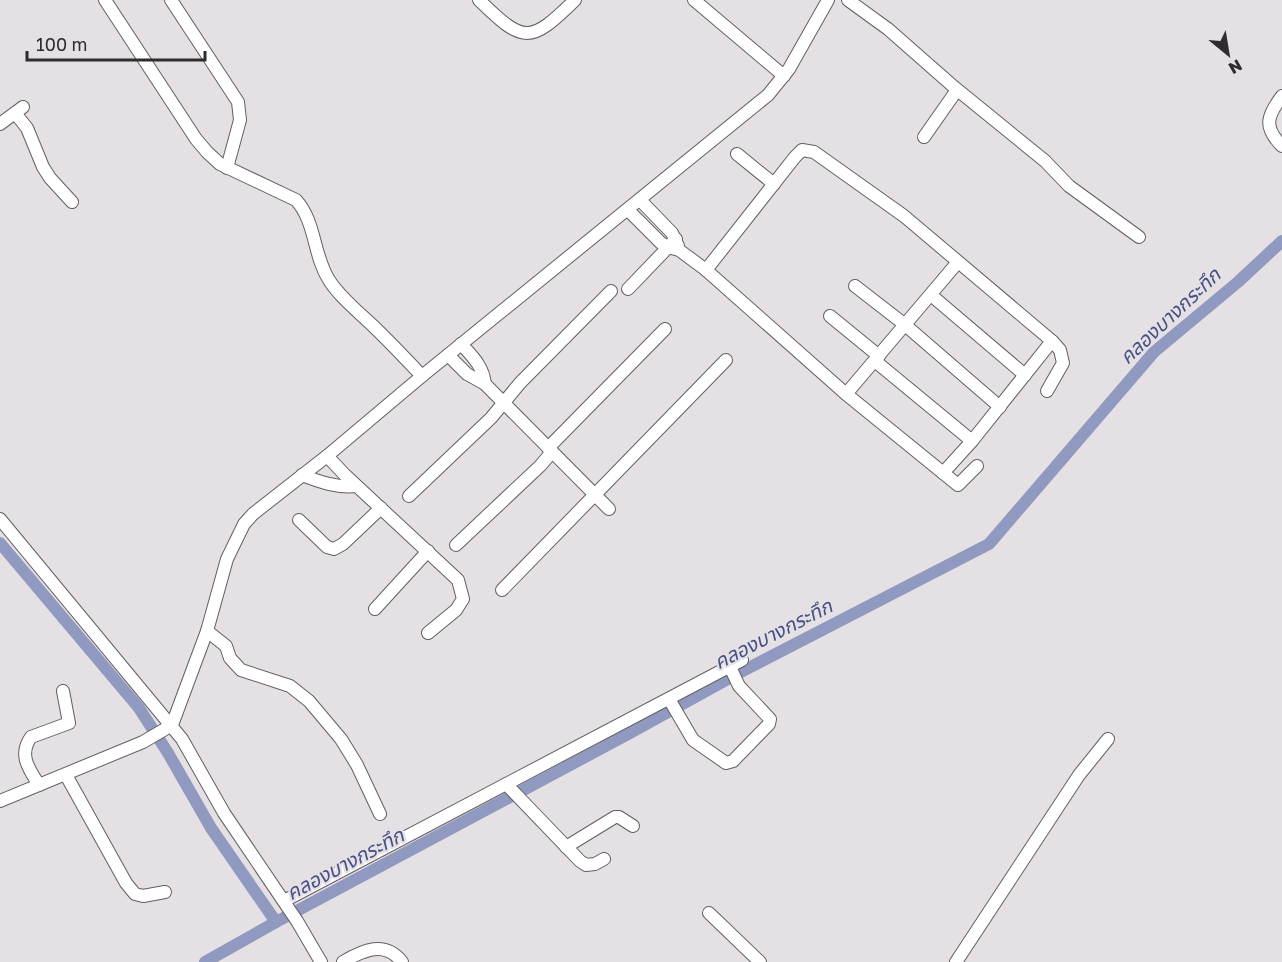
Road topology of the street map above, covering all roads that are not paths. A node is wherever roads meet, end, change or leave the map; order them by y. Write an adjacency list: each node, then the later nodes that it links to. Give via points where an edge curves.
1 (105, 0): 15 (street, via 196,139)
2 (171, 0): 15 (street, via 238,102 240,120)
3 (479, 0): 4 (street, via 515,31 528,34 552,23)
4 (575, 0)
5 (694, 0): 8 (street)
6 (828, 0): 8 (street)
7 (848, 0): 9 (street, via 888,29)
8 (784, 76): 17 (street, via 745,115)
9 (957, 90): 12 (street); 20 (street, via 1045,161 1069,186)
10 (1282, 96): 13 (street, via 1269,118 1269,128)
11 (0, 124): 18 (street, via 19,110 43,166)
12 (924, 137)
13 (1282, 146)
14 (737, 154): 16 (street)
15 (227, 168): 37 (street, via 296,200 304,209 319,262 329,280)
16 (774, 184): 22 (street, via 802,150 814,152 904,216); 23 (street)
17 (640, 200): 19 (street); 21 (street, via 667,228)
18 (72, 202)
19 (628, 210): 21 (street, via 661,243); 32 (street)
20 (1138, 237)
21 (674, 245): 23 (street); 25 (street)
22 (958, 262): 27 (street); 31 (street)
23 (706, 270): 40 (street)
24 (855, 286): 29 (street)
25 (628, 289)
26 (611, 291): 41 (street)
27 (931, 295): 29 (street); 36 (street)
28 (830, 316): 34 (street)
29 (904, 324): 34 (street); 42 (street)
30 (665, 329): 44 (street)
31 (1052, 341): 36 (street); 39 (street, via 1060,350 1063,363)
32 (461, 344): 33 (street); 38 (street, via 481,367)
33 (448, 355): 37 (street); 38 (street)
34 (877, 358): 40 (street); 43 (street)
35 (726, 360): 50 (street)
36 (1025, 375): 42 (street)
37 (422, 376): 45 (street)
38 (486, 384): 41 (street)
39 (1047, 391)
40 (846, 394): 47 (street)
41 (503, 403): 44 (street); 51 (street)
42 (1000, 407): 43 (street)
43 (972, 441): 47 (street)
44 (550, 450): 50 (street); 56 (street, via 540,466)
45 (327, 456): 48 (street); 49 (street)
46 (976, 466): 47 (street, via 958,485)
47 (943, 473)
48 (302, 475): 49 (street, via 343,487); 60 (street, via 244,524 227,559)
49 (356, 486): 52 (street)
50 (595, 494): 53 (street); 58 (street)
51 (409, 496)
52 (381, 508): 55 (street, via 334,549); 57 (street)
53 (609, 509)
54 (0, 519): 66 (street)
55 (299, 520)
56 (456, 545)
57 (428, 551): 59 (street); 61 (street, via 458,580 463,599 456,610)
58 (502, 590)
59 (375, 609)
60 (207, 631): 66 (street); 72 (street, via 226,646 241,670 290,686 309,701 341,739)
61 (428, 633)
62 (742, 660): 63 (street)
63 (731, 668): 65 (street); 65 (street, via 739,686 770,719 733,761 726,763 693,740)
64 (63, 691): 69 (street, via 69,723 31,737 24,752)
65 (670, 700): 70 (street)
66 (166, 728): 68 (street); 77 (street, via 182,739 224,813)
67 (1108, 738): 83 (street)
68 (66, 775): 69 (street); 76 (street, via 135,894)
69 (39, 785): 71 (street)
70 (509, 788): 74 (street); 77 (street)
71 (0, 800)
72 (380, 814)
73 (633, 826): 74 (street, via 615,817)
74 (566, 848): 75 (street, via 586,865)
75 (604, 859)
76 (165, 891)
77 (286, 905): 79 (street)
78 (709, 914): 82 (street)
79 (321, 962)
80 (343, 962): 81 (street, via 360,951 380,948 395,953)
81 (402, 962)
82 (760, 962)
83 (956, 962)

